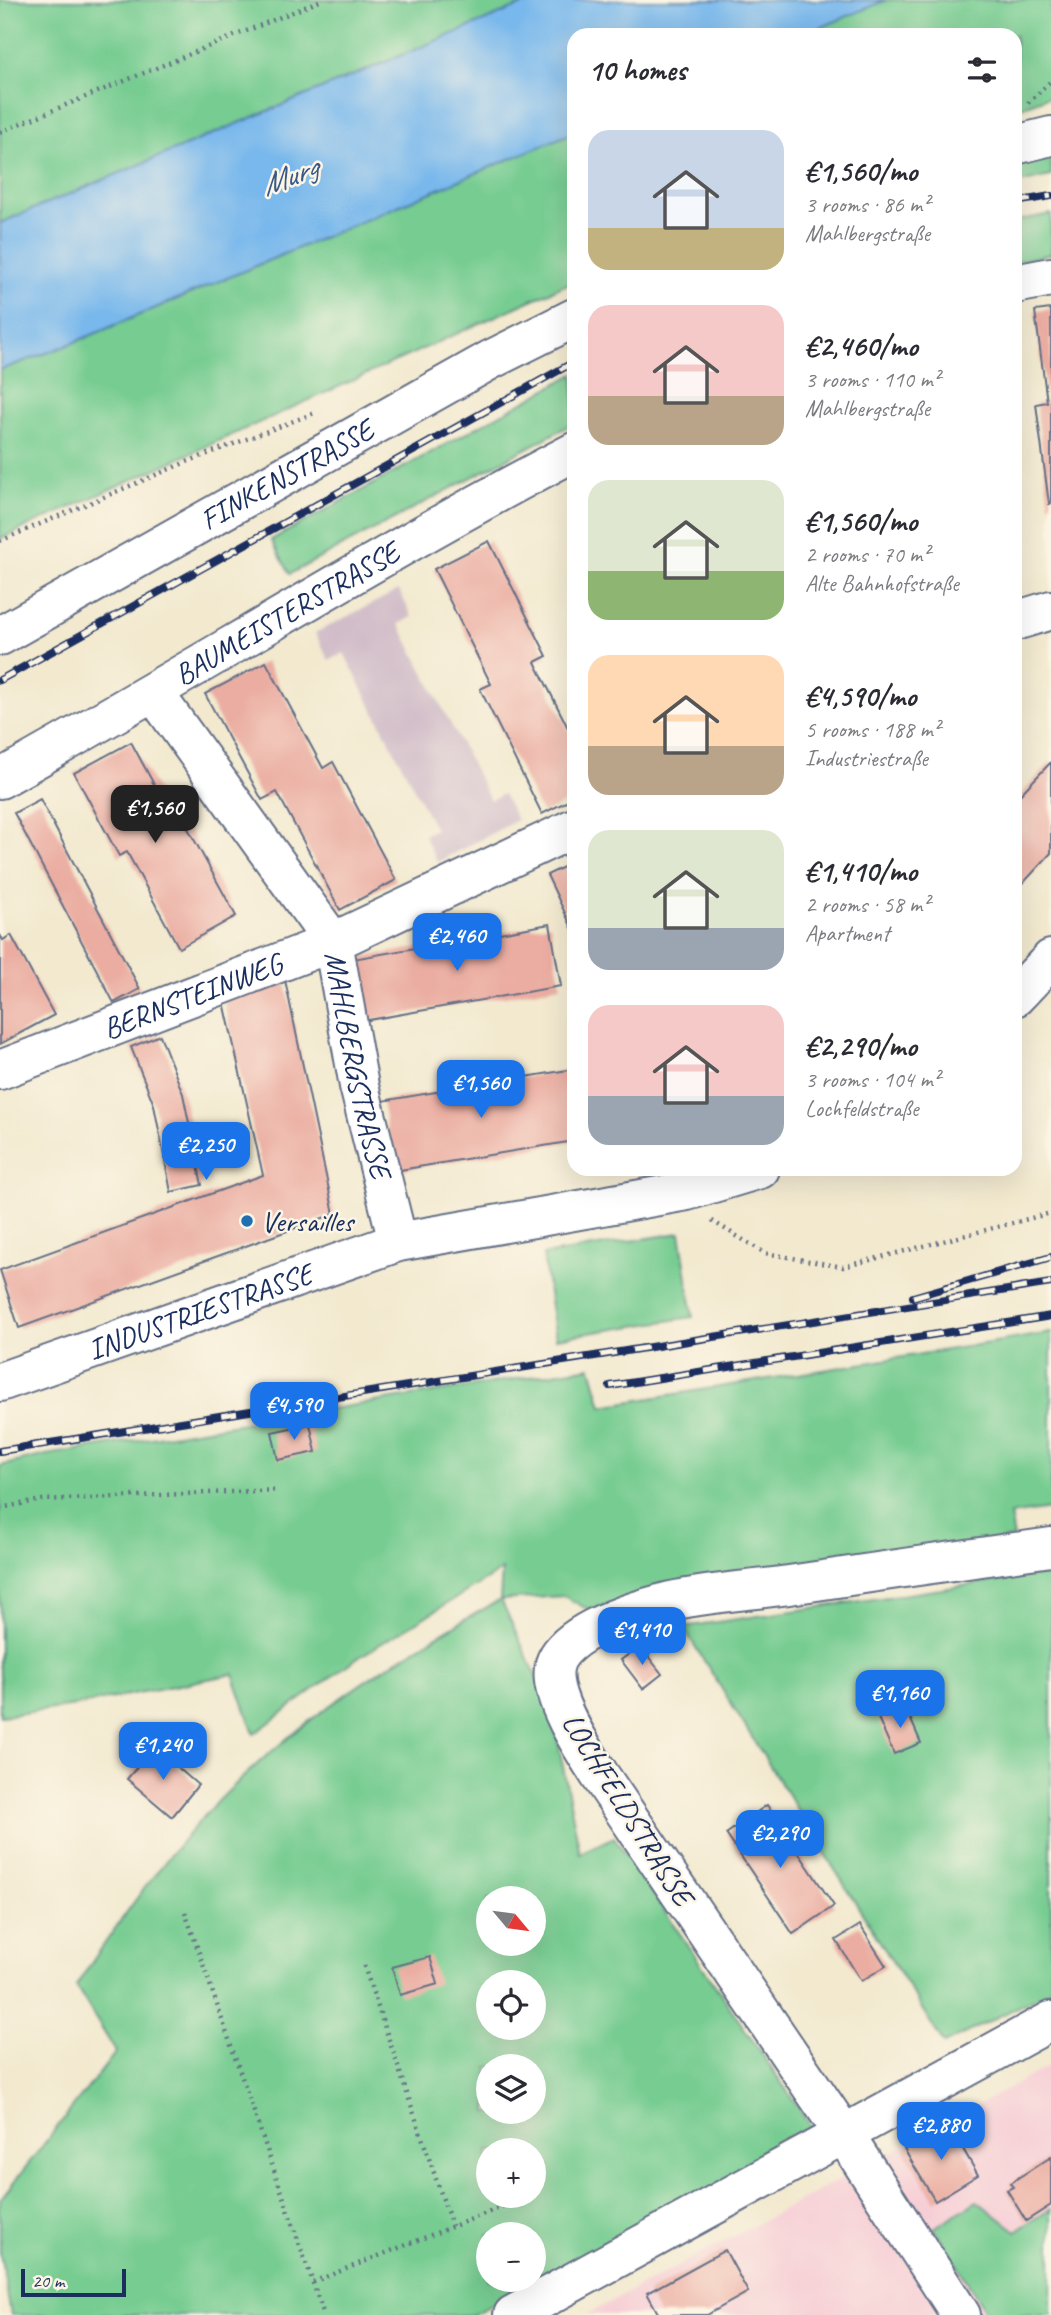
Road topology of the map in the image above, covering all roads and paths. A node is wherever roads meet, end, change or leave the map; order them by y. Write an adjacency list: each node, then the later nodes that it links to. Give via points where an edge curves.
1 (322, 0): 4 (path)
2 (1051, 81): 3 (path)
3 (1024, 108)
4 (0, 132)
5 (1051, 136): 6 (street)
6 (1022, 143)
7 (1051, 277): 8 (street)
8 (1022, 283)
9 (567, 322): 15 (street, FINKENSTRASSE, via 490,360)
10 (325, 409): 12 (path)
11 (567, 456): 16 (street, BAUMEISTERSTRASSE, via 457,513)
12 (0, 541)
13 (1051, 610): 14 (street)
14 (1022, 619)
15 (0, 636)
16 (154, 693): 17 (street, BAUMEISTERSTRASSE); 19 (street, MAHLBERGSTRASSE)
17 (0, 779)
18 (567, 831): 19 (street, BERNSTEINWEG)
19 (333, 942): 22 (street, BERNSTEINWEG); 26 (street, MAHLBERGSTRASSE, via 372,1083)
20 (1051, 959): 21 (street)
21 (1022, 990)
22 (0, 1070)
23 (712, 1176): 24 (street, INDUSTRIESTRASSE)
24 (684, 1180): 25 (path, via 717,1227 765,1253 844,1267); 26 (street, INDUSTRIESTRASSE)
25 (1051, 1213)
26 (398, 1242): 27 (street, INDUSTRIESTRASSE)
27 (0, 1382)
28 (279, 1490): 29 (path, via 42,1500)
29 (0, 1508)
30 (1051, 1547): 34 (street, LOCHFELDSTRASSE, via 664,1603 579,1636 561,1651 554,1668 566,1716 599,1773)
31 (185, 1912): 37 (path)
32 (364, 1966): 36 (path)
33 (1051, 2021): 34 (street)
34 (845, 2136): 39 (street); 40 (street)
35 (500, 2208): 36 (path)
36 (452, 2227): 37 (path)
37 (313, 2282): 38 (path)
38 (324, 2315)
39 (513, 2315)
40 (961, 2315)

